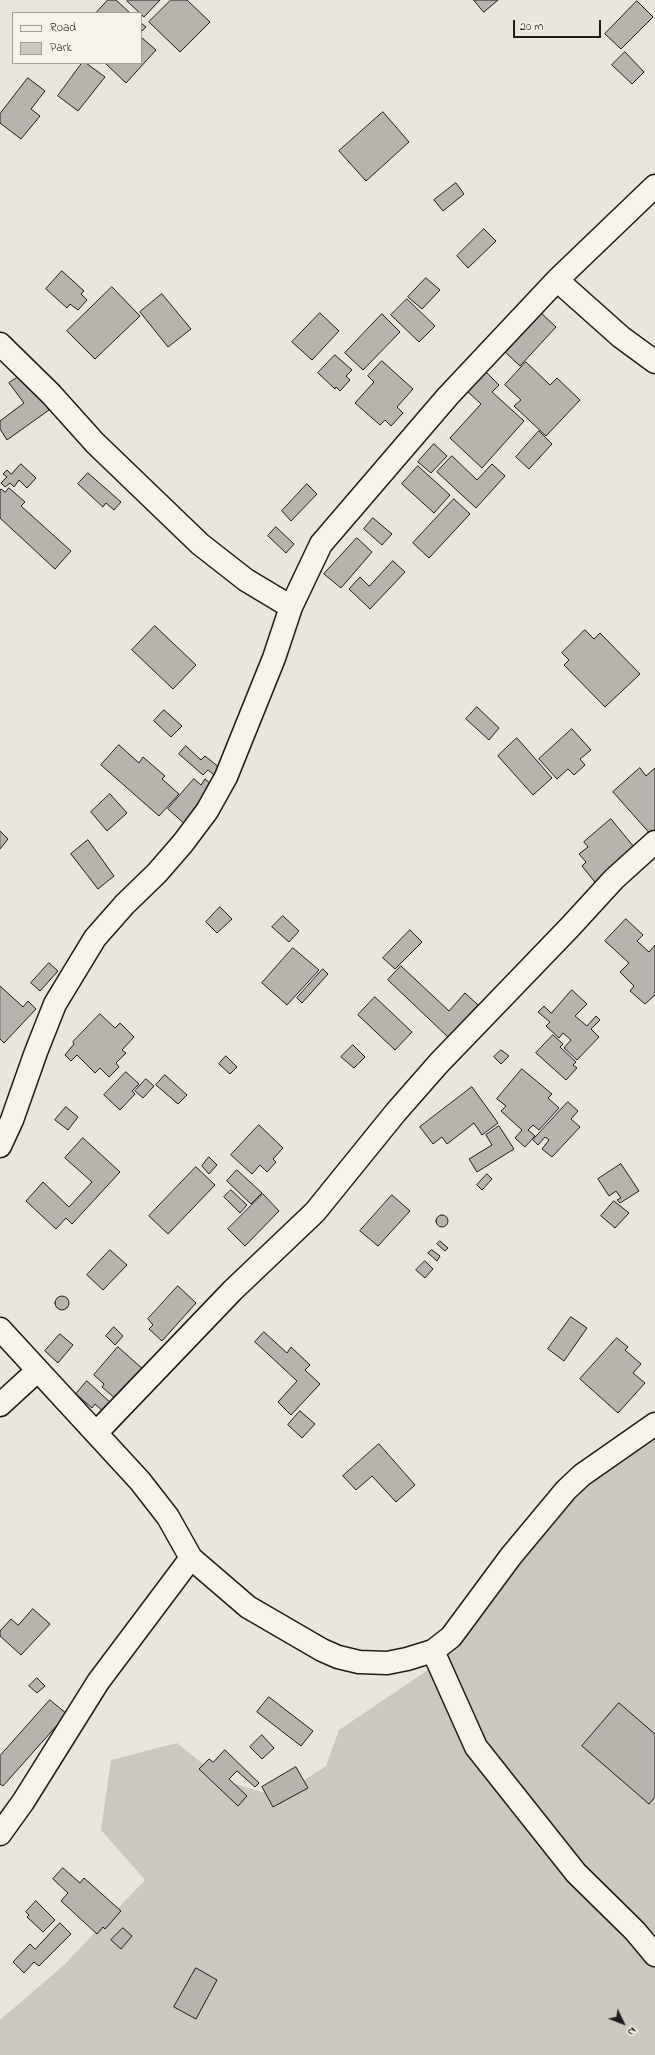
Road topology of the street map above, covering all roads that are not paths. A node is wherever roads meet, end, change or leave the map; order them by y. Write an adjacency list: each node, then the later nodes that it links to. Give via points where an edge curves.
1 (655, 186): 2 (street)
2 (557, 280): 4 (street, via 621,337); 5 (street, via 448,396 321,544)
3 (0, 344): 5 (street, via 95,443 200,544 246,580)
4 (655, 362)
5 (292, 607): 7 (street, via 226,776 207,811 183,843 157,873 124,904 91,944 55,1004)
6 (655, 842): 12 (street, via 614,879 439,1063 315,1212 233,1290)
7 (0, 1146)
8 (0, 1329): 9 (street)
9 (37, 1370): 10 (street); 12 (street)
10 (0, 1405)
11 (655, 1424): 14 (street, via 582,1475 566,1490 511,1556 450,1637)
12 (97, 1432): 13 (street, via 158,1503)
13 (191, 1558): 14 (street, via 248,1607 338,1657 359,1662 387,1663); 15 (street, via 98,1682)
14 (433, 1651): 16 (street, via 476,1747 576,1873 635,1931)
15 (0, 1834)
16 (655, 1955)

